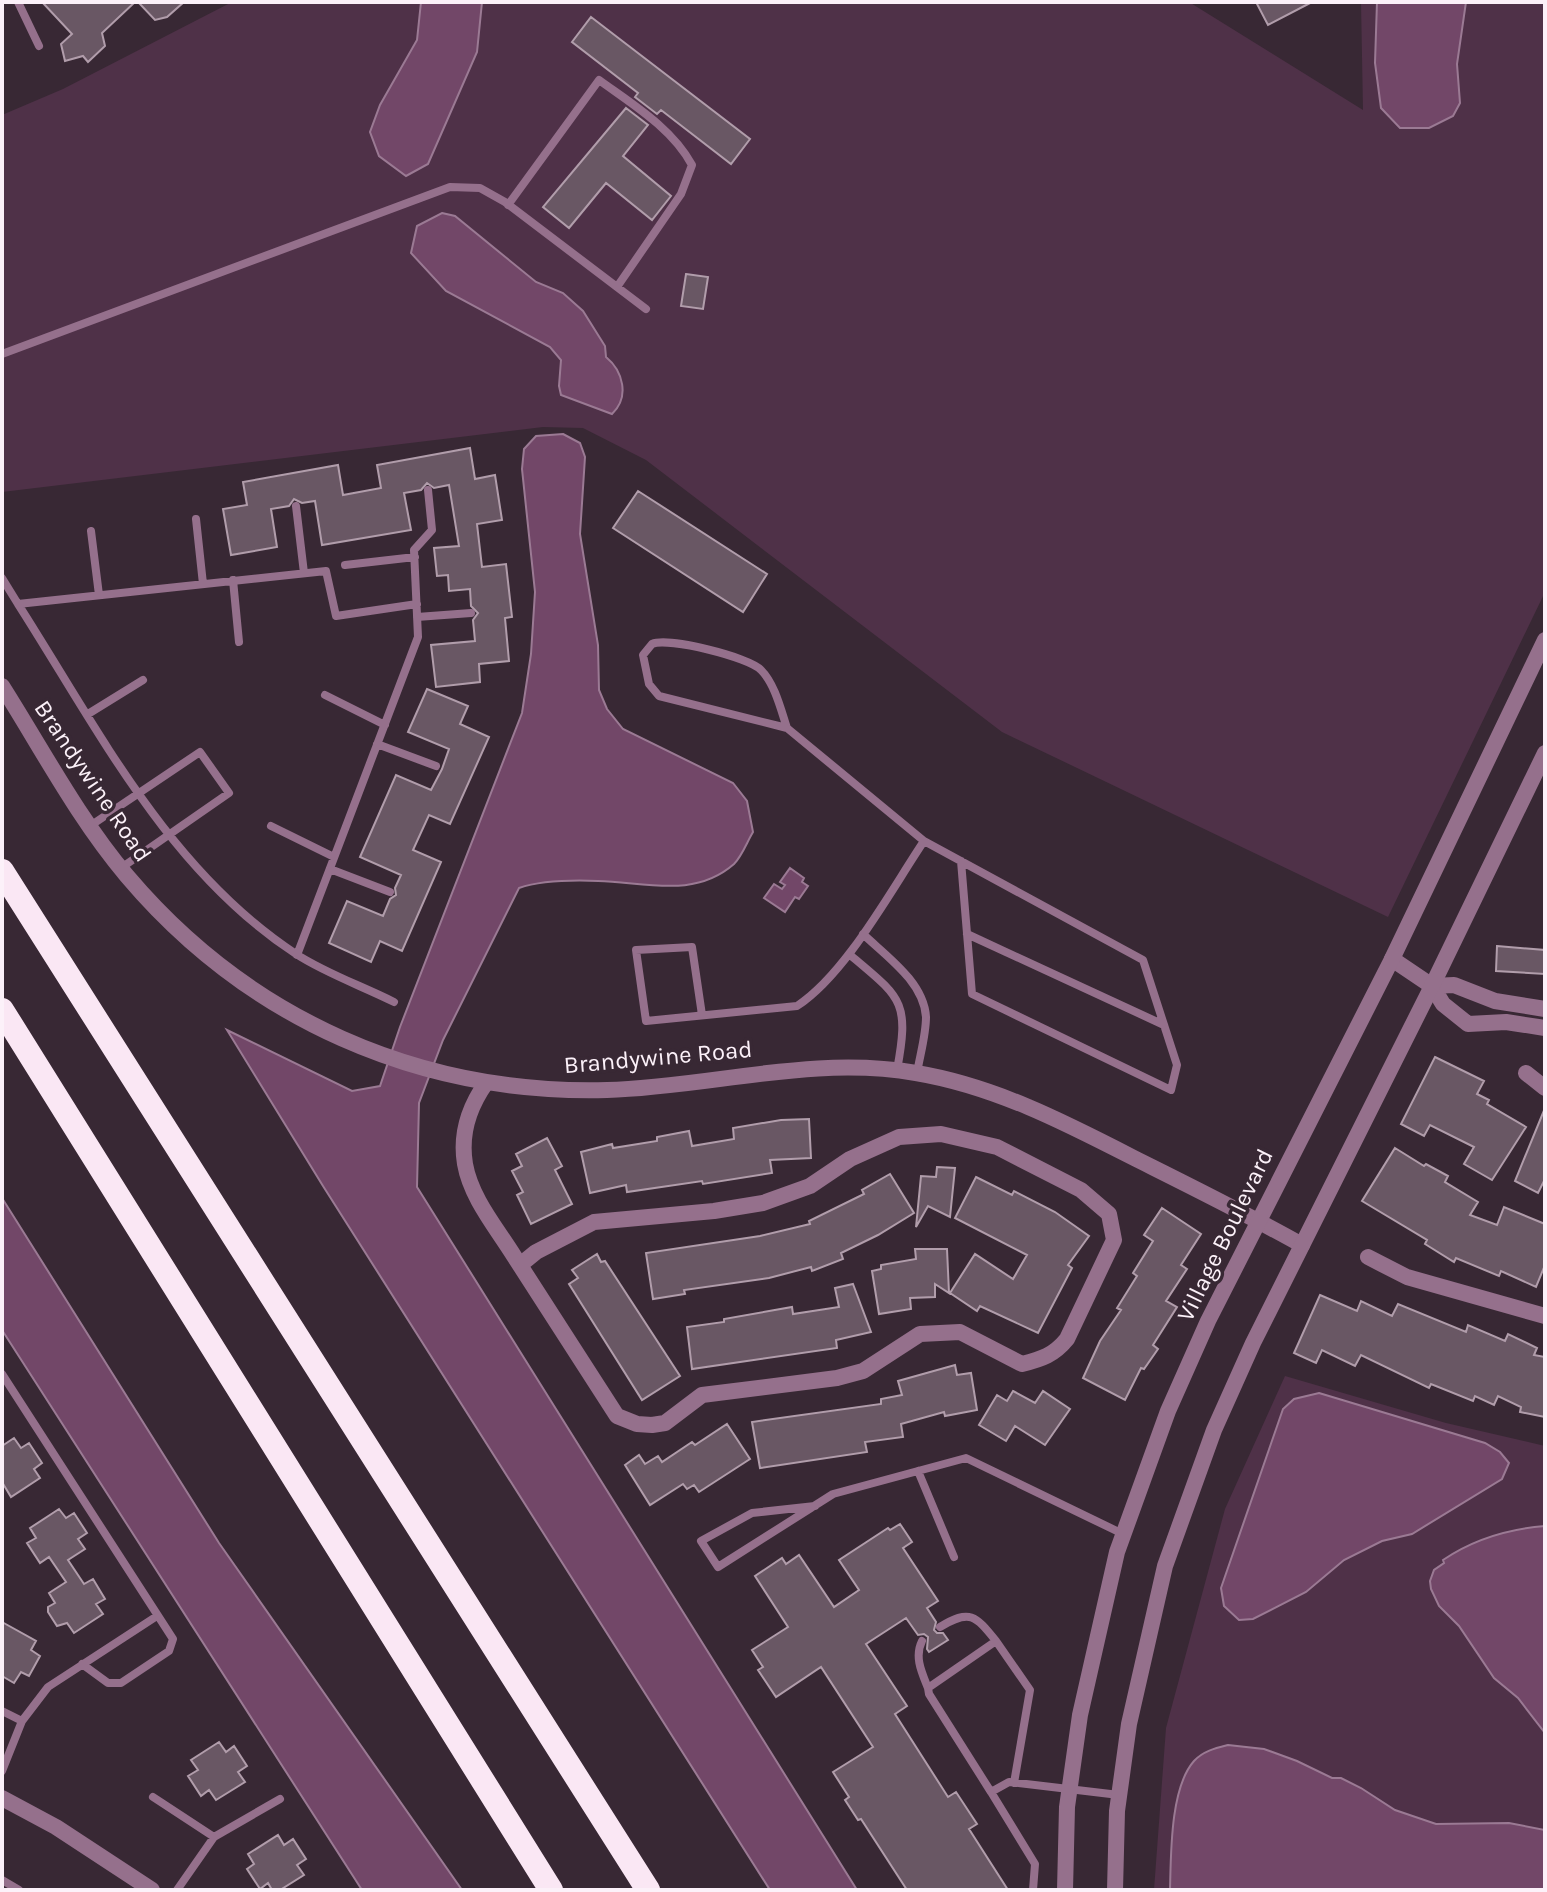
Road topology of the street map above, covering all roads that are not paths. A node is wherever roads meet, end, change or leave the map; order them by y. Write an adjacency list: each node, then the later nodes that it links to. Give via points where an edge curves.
1 (18, 2): 2 (lane)
2 (39, 46)
3 (508, 205): 4 (lane); 4 (lane, via 599,80 633,104 681,145 692,165 681,194); 6 (lane, via 480,188 450,187)
4 (617, 287): 5 (lane)
5 (646, 309)
6 (2, 354)
7 (428, 490): 11 (lane, via 432,530 414,550)
8 (296, 506): 13 (lane)
9 (196, 519): 16 (lane)
10 (91, 531): 17 (lane)
11 (415, 557): 12 (lane); 19 (lane)
12 (345, 565)
13 (304, 573): 15 (lane); 19 (lane, via 326,571 336,616)
14 (2, 578): 18 (lane)
15 (233, 580): 16 (lane); 23 (lane)
16 (203, 584): 17 (lane)
17 (99, 595): 18 (lane)
18 (18, 604): 27 (lane)
19 (417, 604): 21 (lane)
20 (471, 613): 21 (lane)
21 (417, 617): 28 (lane, via 418,637)
22 (1545, 640): 48 (street, Village Boulevard)
23 (239, 642)
24 (143, 680): 27 (lane)
25 (2, 686): 34 (street, Brandywine Road)
26 (325, 695): 28 (lane)
27 (88, 714): 33 (lane)
28 (385, 725): 30 (lane)
29 (787, 728): 29 (lane, via 764,673 748,662 667,642 652,644 643,655 649,684 659,696); 37 (lane)
30 (377, 744): 32 (lane); 38 (lane)
31 (1545, 753): 49 (street)
32 (436, 766)
33 (138, 794): 34 (lane); 36 (lane); 36 (lane, via 200,752 229,793)
34 (90, 826): 40 (street, Brandywine Road)
35 (271, 826): 38 (lane)
36 (168, 836): 40 (lane); 47 (lane, via 238,911)
37 (924, 841): 39 (lane); 44 (lane)
38 (334, 857): 41 (lane)
39 (961, 861): 45 (lane); 54 (lane, via 1143,960)
40 (121, 868): 59 (street, Brandywine Road, via 157,909 228,973 310,1024 387,1058)
41 (330, 869): 43 (lane); 47 (lane)
42 (2, 871): 93 (highway)
43 (390, 892)
44 (863, 934): 46 (lane); 57 (lane, via 914,984 922,1000 926,1017)
45 (967, 934): 54 (lane); 54 (lane, via 972,994 1171,1090 1177,1065)
46 (849, 954): 53 (lane, via 797,1006); 56 (lane, via 899,1000 904,1030)
47 (297, 955): 50 (lane)
48 (1392, 959): 49 (street); 61 (street, Village Boulevard)
49 (1432, 986): 51 (street, via 1454,985 1495,1001); 55 (street, via 1443,1004 1468,1024); 62 (street)
50 (394, 1002)
51 (1545, 1009)
52 (2, 1010): 92 (highway)
53 (702, 1015): 53 (lane, via 646,1021 636,950 692,947)
54 (1164, 1025)
55 (1545, 1028)
56 (897, 1070): 57 (street, Brandywine Road); 59 (street, Brandywine Road, via 795,1068 611,1090)
57 (917, 1073): 61 (street, Brandywine Road, via 975,1087 1052,1116)
58 (1526, 1073): 60 (street)
59 (486, 1083): 64 (street, via 465,1128 466,1166 473,1190)
60 (1545, 1088)
61 (1259, 1220): 62 (street, Brandywine Road); 69 (street, Village Boulevard, via 1168,1411)
62 (1302, 1245): 83 (street, via 1214,1430 1165,1566 1129,1724)
63 (1368, 1257): 65 (street, via 1407,1277)
64 (520, 1265): 64 (street, via 594,1222 763,1203 810,1186 850,1159 899,1137 941,1134 997,1147 1081,1190 1109,1214 1114,1240 1067,1339 1046,1358 1022,1364 960,1332 920,1334 863,1371 702,1395 665,1423 652,1425 617,1416)
65 (1545, 1316)
66 (2, 1374): 71 (lane)
67 (918, 1471): 68 (lane, via 833,1494); 69 (lane, via 966,1458); 70 (lane)
68 (815, 1506): 68 (lane, via 718,1567 701,1541 752,1513)
69 (1124, 1534): 81 (street, Village Boulevard, via 1080,1715)
70 (954, 1557)
71 (157, 1616): 75 (lane); 75 (lane, via 173,1639 169,1651 121,1683 108,1683)
72 (940, 1627): 74 (lane, via 959,1616 970,1617)
73 (922, 1641): 76 (lane, via 919,1663)
74 (996, 1641): 76 (lane); 80 (lane, via 1030,1690)
75 (82, 1664): 78 (lane, via 48,1687)
76 (928, 1688): 82 (lane)
77 (2, 1711): 78 (lane)
78 (22, 1721): 79 (lane)
79 (2, 1771)
80 (1014, 1783): 81 (lane); 82 (lane)
81 (1069, 1790): 83 (lane); 95 (street, Village Boulevard)
82 (991, 1792): 94 (lane, via 1035,1864)
83 (1119, 1795): 96 (street)
84 (153, 1797): 87 (lane)
85 (2, 1798): 90 (street)
86 (280, 1799): 87 (lane)
87 (214, 1837): 91 (lane)
88 (2, 1880): 89 (lane)
89 (19, 1890)
90 (152, 1890)
91 (177, 1890)
92 (551, 1890)
93 (648, 1890)
94 (1033, 1890)
95 (1065, 1890)
96 (1115, 1890)

